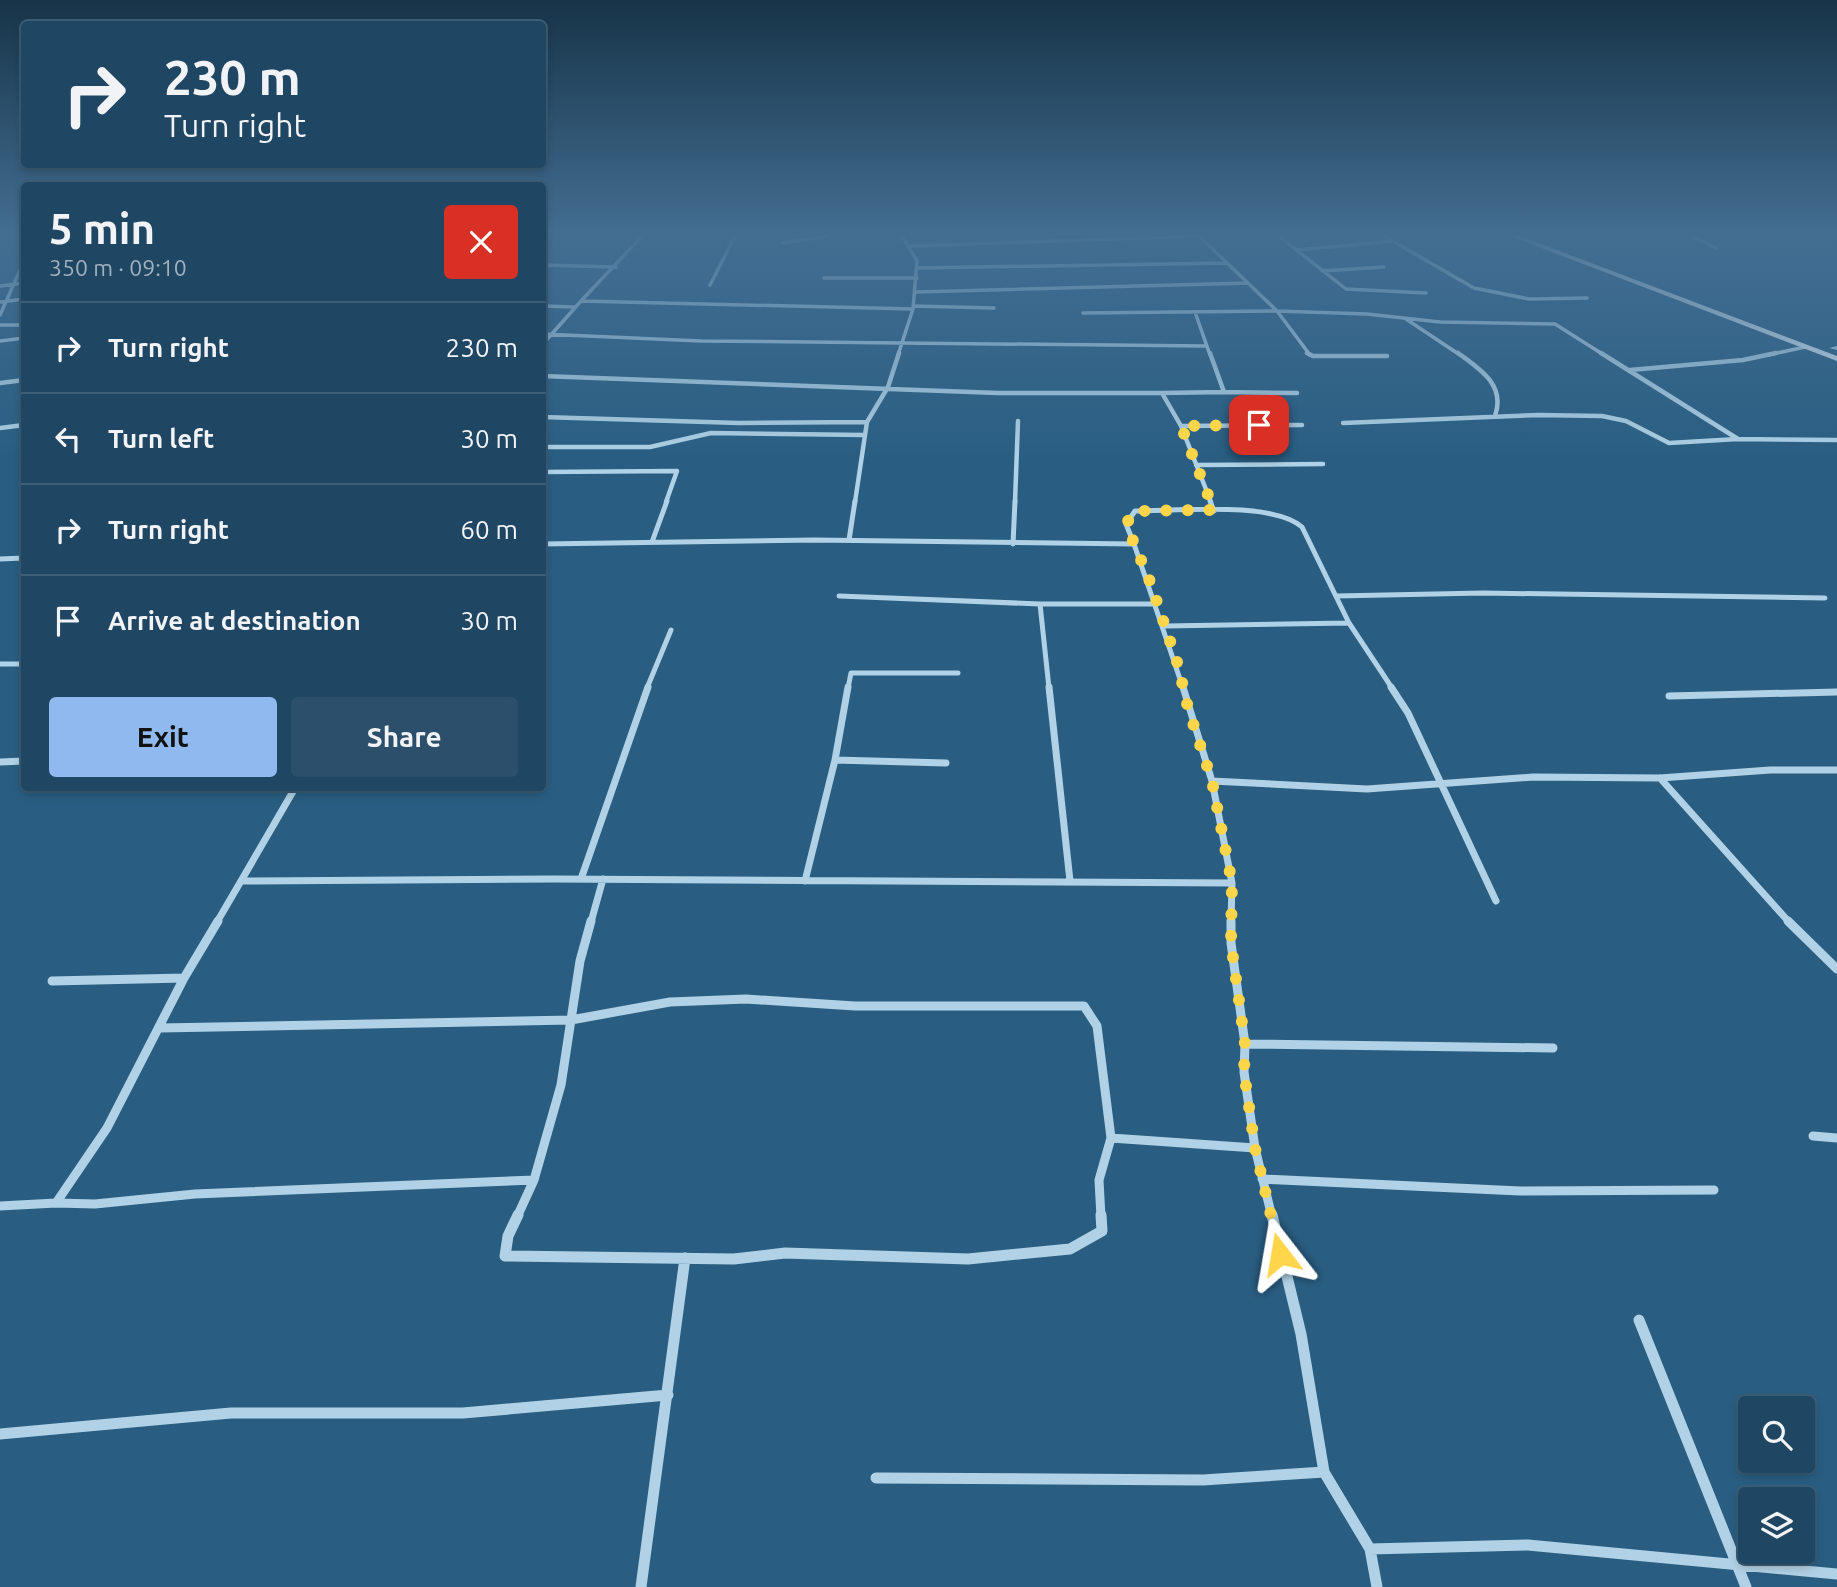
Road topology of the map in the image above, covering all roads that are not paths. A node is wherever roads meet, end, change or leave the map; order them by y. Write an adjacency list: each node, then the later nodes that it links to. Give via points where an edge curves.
1 (573, 310): 12 (street)
2 (912, 310): 16 (street)
3 (1708, 310): 18 (main road)
4 (1731, 310): 19 (main road)
5 (1195, 312): 6 (street); 7 (street); 17 (street)
6 (1277, 312): 8 (street); 20 (street, via 1308,354)
7 (1083, 313)
8 (1405, 318): 22 (street, via 1555,324); 30 (street, via 1486,376 1497,390)
9 (0, 325): 10 (street)
10 (21, 325)
11 (546, 334): 12 (street)
12 (553, 334): 15 (street); 16 (street)
13 (21, 338): 14 (street)
14 (0, 341)
15 (546, 341)
16 (902, 344): 17 (street); 26 (street)
17 (1206, 346): 27 (street)
18 (1805, 347): 21 (main road); 22 (street, via 1743,360)
19 (1835, 349)
20 (1387, 356)
21 (1837, 359)
22 (1630, 370): 40 (street)
23 (546, 376): 26 (street)
24 (21, 380): 25 (street)
25 (0, 383)
26 (888, 387): 28 (street); 33 (street)
27 (1224, 392): 28 (street); 29 (street)
28 (1163, 393): 37 (street)
29 (1297, 393)
30 (1495, 416): 34 (street); 40 (street, via 1611,417 1669,443)
31 (546, 417): 33 (street)
32 (1018, 421): 50 (street)
33 (867, 422): 39 (street)
34 (1343, 422)
35 (21, 425): 38 (street)
36 (1302, 425): 37 (street)
37 (1181, 426): 44 (street)
38 (0, 428)
39 (865, 435): 42 (street, via 711,433 650,447); 47 (street)
40 (1738, 439): 41 (street)
41 (1837, 440)
42 (546, 447)
43 (1323, 464): 44 (street)
44 (1196, 465): 46 (street)
45 (546, 472): 48 (street, via 677,471)
46 (1214, 510): 51 (street, via 1135,511 1126,524); 55 (street, via 1266,511 1292,518 1302,527)
47 (849, 540): 48 (street); 50 (street)
48 (652, 542): 49 (street)
49 (546, 544)
50 (1013, 544): 51 (street)
51 (1134, 544): 58 (street)
52 (21, 558): 53 (street)
53 (0, 559)
54 (839, 596): 57 (street)
55 (1336, 596): 56 (street, via 1483,593); 59 (street)
56 (1825, 598)
57 (1040, 604): 58 (street); 80 (street)
58 (1155, 604): 60 (street)
59 (1349, 623): 60 (street); 74 (street, via 1408,713)
60 (1165, 626): 73 (street)
61 (671, 630): 76 (street)
62 (0, 664): 63 (street)
63 (21, 664)
64 (957, 673): 67 (street, via 851,673)
65 (1837, 692): 66 (street)
66 (1668, 696)
67 (835, 760): 70 (street); 79 (street)
68 (21, 761): 69 (street)
69 (0, 762)
70 (946, 763)
71 (1835, 772): 72 (street, via 1770,770)
72 (1660, 778): 74 (street, via 1533,778); 83 (street, via 1717,846)
73 (1212, 781): 74 (street, via 1367,789); 81 (street)
74 (1442, 785): 82 (street)
75 (293, 791): 78 (street)
76 (581, 879): 77 (street); 78 (street)
77 (603, 879): 79 (street); 86 (street, via 580,961)
78 (241, 881): 84 (street)
79 (805, 881): 80 (street)
80 (1070, 881): 81 (street)
81 (1232, 883): 88 (street, via 1231,943)
82 (1496, 901)
83 (1837, 969)
84 (184, 978): 85 (street); 87 (street)
85 (52, 981)
86 (571, 1020): 87 (street); 91 (street, via 670,1002 746,999 855,1006 1084,1006 1097,1026); 95 (street, via 561,1086)
87 (160, 1028): 97 (street, via 107,1128)
88 (1245, 1044): 89 (street); 93 (street, via 1244,1072)
89 (1553, 1048)
90 (1814, 1136): 92 (street)
91 (1111, 1138): 93 (street); 99 (street, via 1099,1180 1102,1231 1070,1249 968,1259 785,1253)
92 (1837, 1138)
93 (1255, 1148): 94 (street)
94 (1262, 1179): 96 (street, via 1520,1191); 103 (street, via 1301,1334)
95 (534, 1180): 97 (street); 99 (street, via 508,1236 505,1256)
96 (1714, 1190)
97 (56, 1203): 98 (street)
98 (0, 1206)
99 (685, 1258): 101 (street)
100 (1639, 1320): 106 (street)
101 (668, 1395): 102 (street, via 463,1413 231,1413); 108 (street)
102 (0, 1434)
103 (1324, 1472): 104 (street, via 1203,1480); 105 (street)
104 (876, 1478)
105 (1370, 1549): 106 (street, via 1528,1545); 109 (street)
106 (1737, 1566): 107 (street); 110 (street)
107 (1837, 1574)
108 (641, 1587)
109 (1377, 1587)
110 (1746, 1587)

